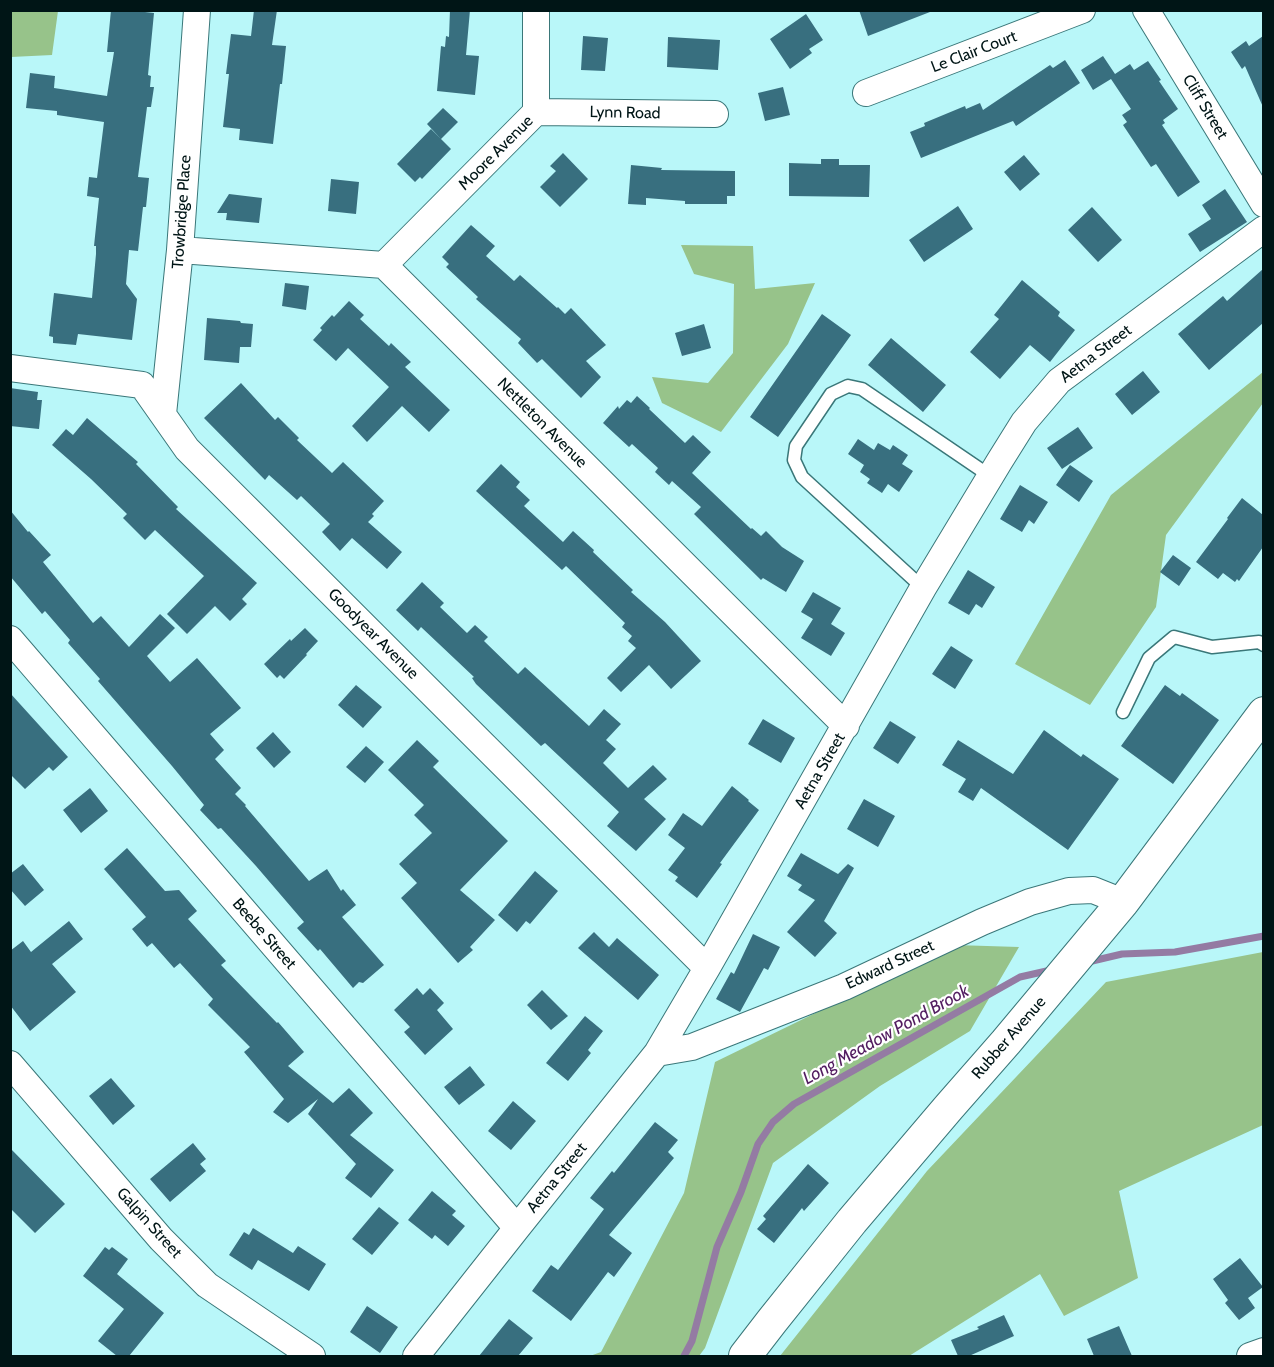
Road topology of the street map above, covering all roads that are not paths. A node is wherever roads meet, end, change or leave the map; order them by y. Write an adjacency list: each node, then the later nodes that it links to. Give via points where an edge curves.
1 (197, 10): 10 (street, Trowbridge Place)
2 (536, 10): 6 (street, Moore Avenue)
3 (1082, 10): 5 (street, Le Clair Court)
4 (1146, 10): 8 (street, Cliff Street)
5 (866, 93)
6 (536, 112): 7 (street, Lynn Road); 11 (street, Moore Avenue)
7 (715, 114)
8 (1263, 204)
9 (1263, 229): 14 (street, Aetna Street, via 1059,381 1024,422)
10 (180, 250): 11 (street); 13 (street, Trowbridge Place)
11 (384, 266): 20 (street, Nettleton Avenue)
12 (10, 368): 13 (street, Goodyear Avenue, via 142,385)
13 (163, 414): 22 (street, Goodyear Avenue, via 187,449)
14 (990, 476): 15 (street, Aetna Street); 15 (lane, via 862,388 848,386 831,394 796,446 794,460 802,477)
15 (923, 588): 20 (street, Aetna Street)
16 (10, 639): 25 (street, Beebe Street)
17 (1263, 645): 18 (lane, via 1259,642 1212,646 1174,637 1149,658)
18 (1123, 712)
19 (1263, 713): 21 (street, Rubber Avenue)
20 (846, 726): 22 (street, Aetna Street)
21 (1114, 914): 23 (street, Edward Street, via 1093,890 1069,891 1030,902 844,987 692,1047); 29 (street, Rubber Avenue, via 852,1221)
22 (707, 968): 23 (street, Aetna Street)
23 (657, 1053): 25 (street, Aetna Street)
24 (10, 1064): 27 (street, Galpin Street, via 160,1239 207,1285)
25 (516, 1228): 28 (street, Aetna Street)
26 (1263, 1351): 30 (street)
27 (312, 1356)
28 (417, 1356)
29 (745, 1356)
30 (1250, 1356)

